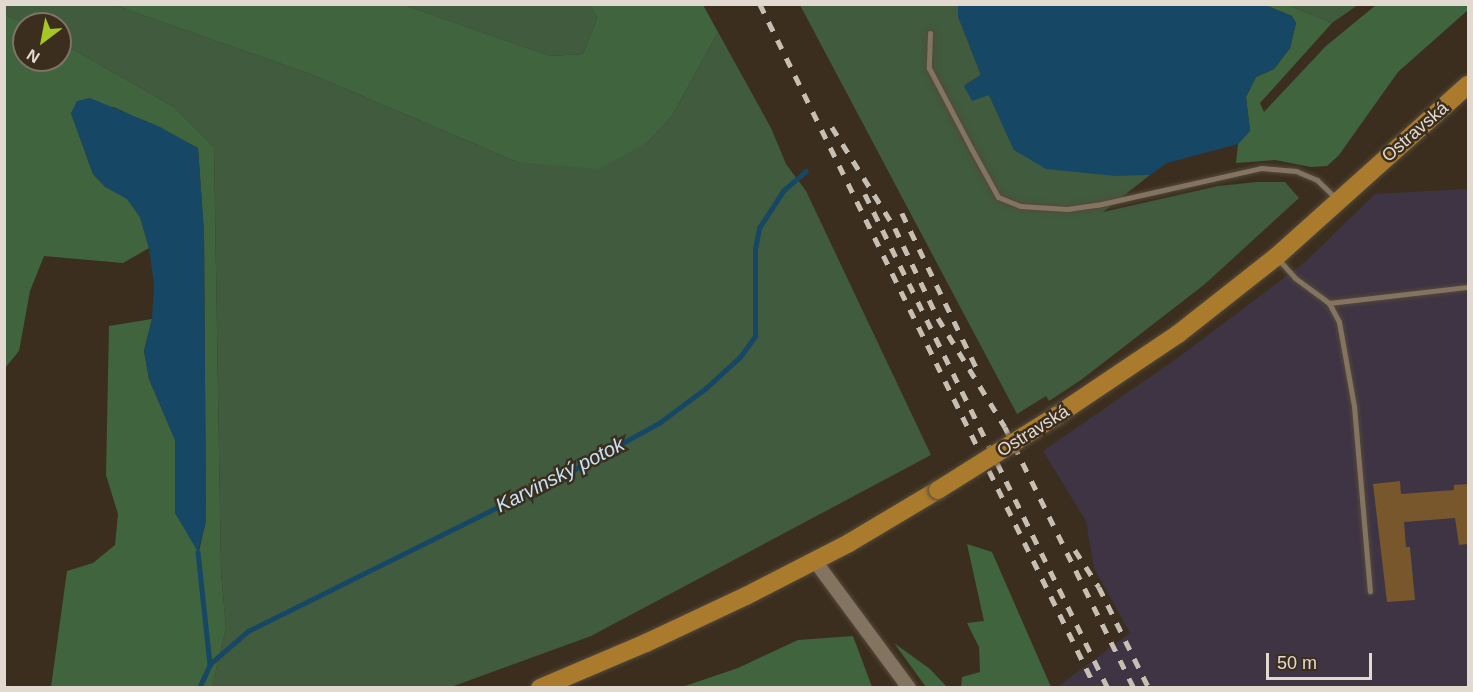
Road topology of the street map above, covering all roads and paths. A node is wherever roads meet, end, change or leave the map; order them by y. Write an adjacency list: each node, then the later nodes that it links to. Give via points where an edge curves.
1 (930, 33): 3 (lane, via 929,68 998,197 1020,206 1088,206 1261,168 1296,171 1317,180)
2 (1468, 85): 3 (main road, Ostravská)
3 (1338, 200): 4 (main road, Ostravská)
4 (1276, 257): 6 (lane, via 1295,278); 7 (main road, Ostravská, bridge, via 1168,341 1056,416)
5 (1468, 286): 6 (lane)
6 (1329, 303): 8 (lane, via 1346,347)
7 (815, 561): 9 (main road, Ostravská, via 668,634); 10 (street)
8 (1370, 591)
9 (540, 687)
10 (909, 687)

